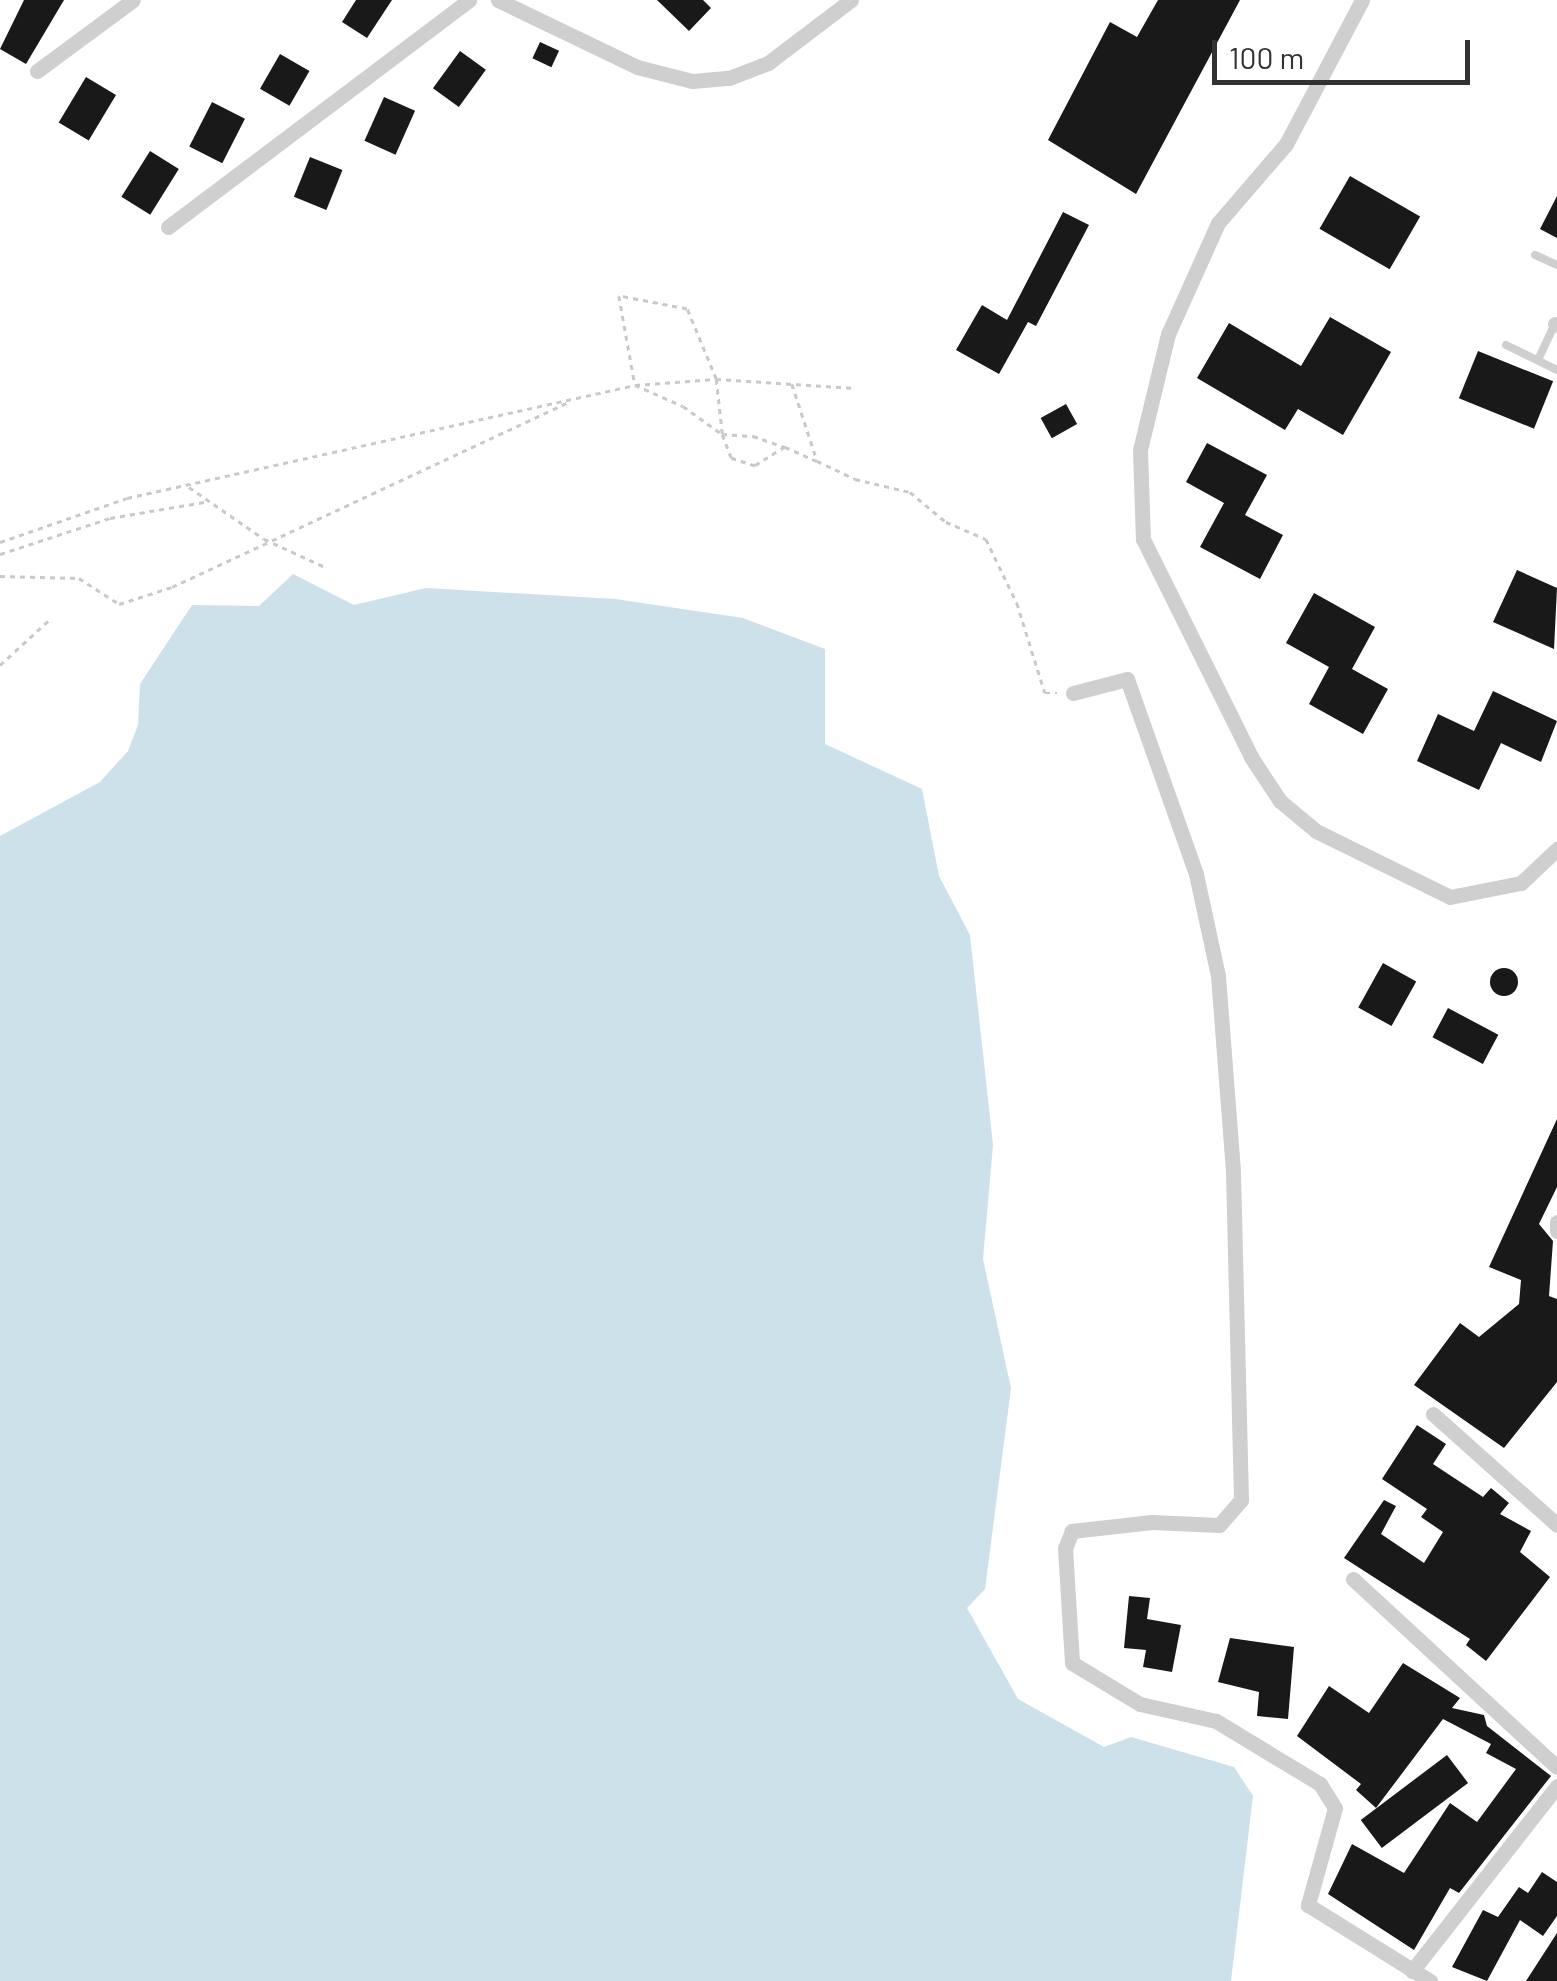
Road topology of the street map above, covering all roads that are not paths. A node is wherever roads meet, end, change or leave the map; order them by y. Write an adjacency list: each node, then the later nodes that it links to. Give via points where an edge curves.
1 (133, 0): 6 (street)
2 (470, 0): 7 (street)
3 (498, 0): 4 (street, via 637,68 692,81 729,78 768,63)
4 (851, 0)
5 (1362, 0): 15 (street, via 1286,144 1218,223 1168,334 1140,450 1143,539 1252,756 1280,801 1316,831 1450,897 1521,883)
6 (38, 71)
7 (168, 228)
8 (1535, 255): 9 (lane)
9 (1557, 266)
10 (1556, 323): 12 (lane)
11 (1506, 345): 12 (lane)
12 (1538, 360): 13 (lane)
13 (1557, 370)
14 (1073, 693): 23 (street, via 1127,679 1196,874 1218,976 1233,1172 1242,1500 1219,1525 1152,1522 1072,1531 1065,1548 1072,1663 1140,1704 1216,1721 1320,1784 1334,1808 1308,1904)
15 (1557, 849)
16 (1557, 1222): 17 (street)
17 (1557, 1231)
18 (1433, 1414): 19 (street)
19 (1557, 1525)
20 (1353, 1579): 21 (street)
21 (1557, 1767)
22 (1557, 1786): 23 (street)
23 (1412, 1971): 24 (street)
24 (1430, 1981)

